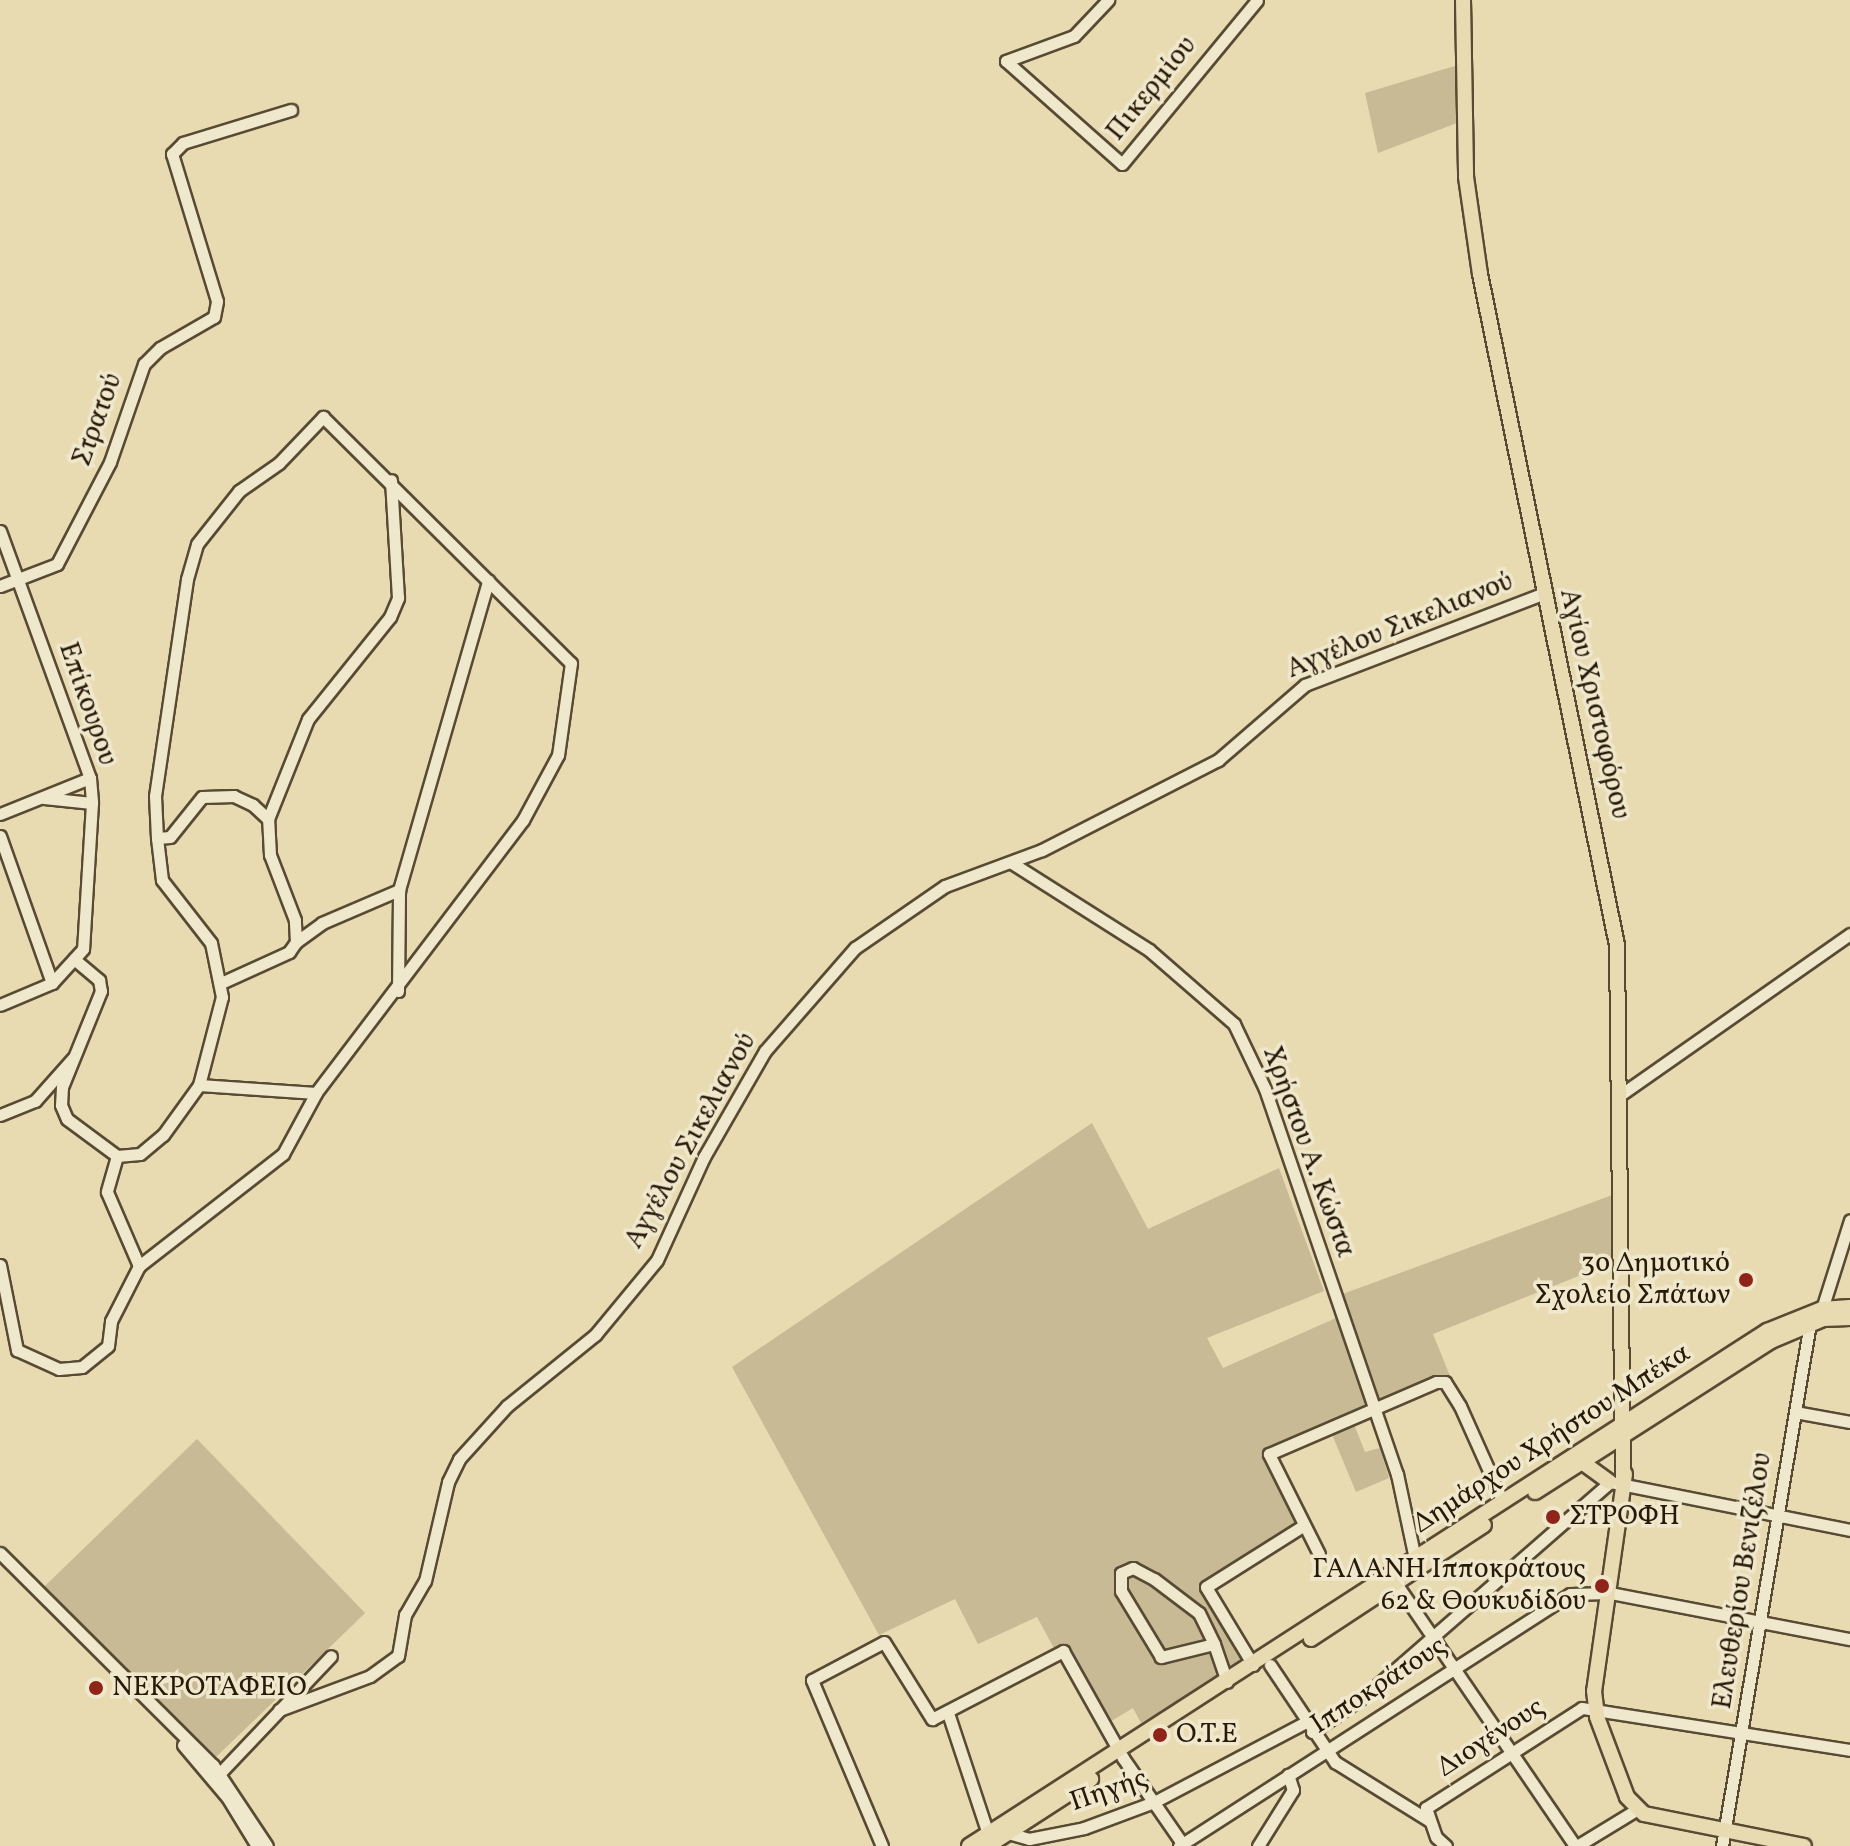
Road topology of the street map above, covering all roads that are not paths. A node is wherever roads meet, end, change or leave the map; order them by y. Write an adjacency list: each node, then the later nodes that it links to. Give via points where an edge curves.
1 (1108, 0): 2 (street, Πικερμίου, via 1074,36 1006,61 1122,164)
2 (1257, 0)
3 (1463, 0): 10 (main road, Αγίου Χριστοφόρου, via 1466,177)
4 (291, 110): 7 (street, Στρατού, via 183,143 172,154 217,301 214,317 160,348 144,364 75,538 57,564)
5 (391, 480): 8 (street); 15 (street, via 398,598 390,617 308,719); 17 (street, via 323,417 279,463 239,491 197,544 155,796)
6 (0, 531): 7 (street, Επίκουρου)
7 (18, 580): 9 (street, Στρατού); 11 (street, Επίκουρου)
8 (488, 581): 19 (street); 25 (street, via 569,656 565,726 558,755 523,820)
9 (0, 586)
10 (1542, 594): 18 (street, Αγγέλου Σικελιανού, via 1305,685 1218,760); 30 (main road, Αγίου Χριστοφόρου, via 1617,945)
11 (90, 778): 12 (street); 13 (street, Επίκουρου)
12 (43, 797): 13 (street); 14 (street)
13 (92, 803): 22 (street, Επίκουρου, via 88,914 83,949)
14 (0, 814)
15 (268, 819): 17 (street, via 243,800 215,793 202,797 170,837); 21 (street, via 270,855)
16 (0, 836): 23 (street)
17 (157, 838): 24 (street, via 162,880 211,943)
18 (1012, 863): 40 (street, Χρήστου Α. Κώστα, via 1149,950 1234,1024 1265,1089); 66 (street, Αγγέλου Σικελιανού, via 945,886 887,923 826,975 765,1051 698,1167 657,1260 595,1335 507,1406 459,1459 448,1482 425,1581 405,1615 398,1656 370,1676)
19 (399, 890): 21 (street, via 322,923); 25 (street)
20 (1850, 934): 30 (street)
21 (296, 942): 24 (street, via 289,952)
22 (74, 959): 23 (street, Επίκουρου); 27 (street, via 99,980 101,991)
23 (52, 983): 26 (street)
24 (221, 983): 28 (street, via 220,1015)
25 (398, 991): 29 (street)
26 (0, 1005)
27 (78, 1053): 31 (street, via 35,1101); 32 (street, via 62,1087 61,1105 67,1119)
28 (199, 1085): 29 (street); 32 (street, via 163,1135 140,1154)
29 (316, 1093): 35 (street, via 283,1154)
30 (1620, 1095): 43 (main road, Αγίου Χριστοφόρου)
31 (0, 1115)
32 (117, 1156): 35 (street, via 107,1192)
33 (1850, 1220): 37 (street)
34 (0, 1265): 35 (street, via 17,1350 59,1369 82,1367 108,1346 111,1321)
35 (139, 1266)
36 (1850, 1307): 37 (main road, Δημάρχου Χρήστου Μπέκα)
37 (1822, 1309): 43 (main road, Δημάρχου Χρήστου Μπέκα, via 1767,1331)
38 (1850, 1318): 39 (main road, Δημάρχου Χρήστου Μπέκα)
39 (1810, 1323): 41 (street, Ελευθερίου Βενιζέλου); 43 (main road, Δημάρχου Χρήστου Μπέκα, via 1771,1341)
40 (1374, 1406): 46 (street, via 1441,1381 1460,1406); 48 (street, via 1269,1454); 52 (street, Χρήστου Α. Κώστα, via 1397,1474)
41 (1795, 1412): 42 (street); 47 (street, Ελευθερίου Βενιζέλου)
42 (1850, 1422)
43 (1621, 1433): 44 (main road, Δημάρχου Χρήστου Μπέκα); 45 (main road, Αγίου Χριστοφόρου); 46 (main road, Δημάρχου Χρήστου Μπέκα)
44 (1582, 1462): 45 (main road); 53 (main road, Δημάρχου Χρήστου Μπέκα)
45 (1618, 1484): 47 (street); 54 (main road, Αγίου Χριστοφόρου); 56 (street, Πηγής)
46 (1503, 1502): 52 (main road, Δημάρχου Χρήστου Μπέκα)
47 (1779, 1516): 49 (street); 55 (street, Ελευθερίου Βενιζέλου)
48 (1303, 1526): 51 (street); 60 (street, via 1206,1587)
49 (1850, 1530)
50 (0, 1553): 63 (street)
51 (1319, 1554)
52 (1415, 1559): 53 (main road, Δημάρχου Χρήστου Μπέκα)
53 (1393, 1579): 56 (street); 60 (main road, Δημάρχου Χρήστου Μπέκα); 61 (main road, Δημάρχου Χρήστου Μπέκα)
54 (1610, 1593): 55 (street, Ιπποκράτους); 62 (street, Ιπποκράτους, via 1555,1600); 65 (main road, Αγίου Χριστοφόρου)
55 (1761, 1623): 57 (street, Ιπποκράτους); 69 (street, Ελευθερίου Βενιζέλου)
56 (1432, 1636): 62 (street); 68 (street, Πηγής, via 1366,1695)
57 (1850, 1639)
58 (1214, 1644): 58 (street, via 1199,1613 1178,1595 1133,1568 1121,1573 1121,1591 1161,1657); 64 (street)
59 (331, 1656): 66 (street, Αγγέλου Σικελιανού)
60 (1253, 1665): 64 (main road, Δημάρχου Χρήστου Μπέκα)
61 (1270, 1665): 68 (street); 73 (main road, Δημάρχου Χρήστου Μπέκα)
62 (1452, 1667): 71 (street, Ιπποκράτους); 72 (street)
63 (120, 1677): 74 (street); 84 (street, via 214,1779)
64 (1227, 1682): 73 (main road, Δημάρχου Χρήστου Μπέκα)
65 (1594, 1706): 69 (street); 72 (street, Διογένους); 77 (main road)
66 (279, 1710): 74 (street, Αγγέλου Σικελιανού)
67 (948, 1713): 73 (street, via 1063,1651); 81 (street); 86 (street, via 927,1715 884,1642 812,1680)
68 (1309, 1727): 71 (street); 76 (street, Πηγής)
69 (1742, 1730): 70 (street); 79 (street, Ελευθερίου Βενιζέλου)
70 (1850, 1750)
71 (1324, 1751): 75 (street, Ιπποκράτους); 78 (street, via 1417,1819)
72 (1511, 1753): 78 (street, Διογένους, via 1428,1806); 90 (street)
73 (1121, 1754): 76 (street); 80 (main road, Δημάρχου Χρήστου Μπέκα); 81 (main road, Δημάρχου Χρήστου Μπέκα)
74 (220, 1773): 85 (street)
75 (1288, 1775): 83 (street, Ιπποκράτους); 88 (street, via 1293,1790)
76 (1154, 1802): 80 (street, Πηγής, via 1084,1828 1029,1839); 83 (street)
77 (1636, 1810): 79 (main road); 90 (street)
78 (1428, 1820): 82 (street)
79 (1725, 1830): 91 (street, Ελευθερίου Βενιζέλου); 92 (main road)
80 (1008, 1833): 81 (main road, Δημάρχου Χρήστου Μπέκα)
81 (988, 1840): 87 (main road, Δημάρχου Χρήστου Μπέκα)
82 (1434, 1841): 89 (street)
83 (1182, 1845)
84 (257, 1846)
85 (267, 1846)
86 (882, 1846)
87 (969, 1846)
88 (1258, 1846)
89 (1446, 1846)
90 (1576, 1846)
91 (1722, 1846)
92 (1804, 1846)

